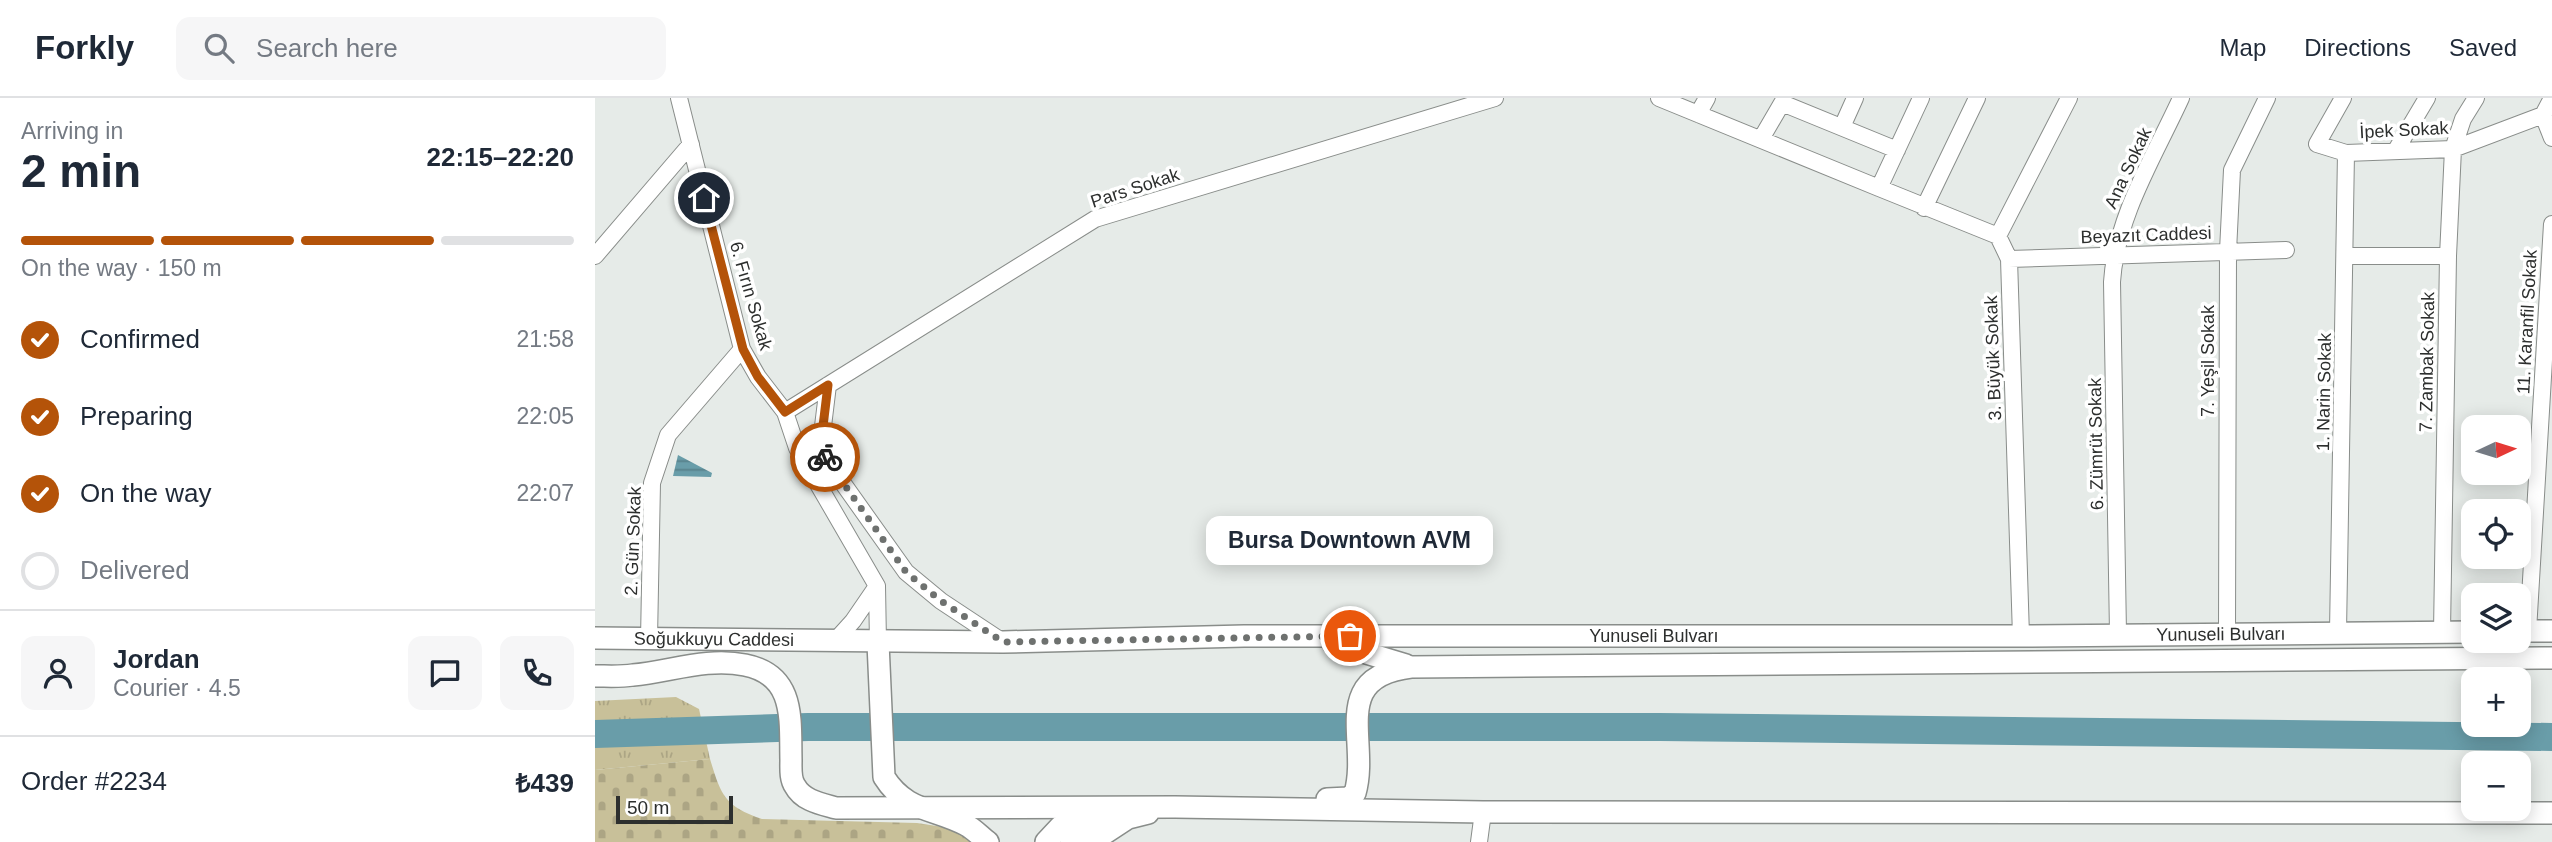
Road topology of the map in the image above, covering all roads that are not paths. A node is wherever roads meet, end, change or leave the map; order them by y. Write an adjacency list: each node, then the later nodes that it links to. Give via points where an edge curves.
1 (679, 98): 22 (street, 6. Fırın Sokak)
2 (1495, 98): 40 (street, Pars Sokak, via 1095,219)
3 (1660, 98): 16 (street)
4 (1707, 98): 16 (street)
5 (1816, 98): 17 (street)
6 (1855, 98): 19 (street)
7 (1921, 98): 24 (street)
8 (1977, 98): 28 (street)
9 (2069, 98): 30 (street)
10 (2181, 98): 34 (street, Ana Sokak, via 2121,228)
11 (2267, 98): 33 (street, 7. Yeşil Sokak, via 2232,170)
12 (2343, 98): 26 (street, via 2317,144)
13 (2427, 98): 25 (street)
14 (2476, 98): 23 (street, 7. Zambak Sokak)
15 (2552, 98): 18 (street)
16 (1698, 114): 21 (street)
17 (1809, 114): 19 (street); 21 (street, via 1782,103)
18 (2543, 115): 20 (street); 23 (street, İpek Sokak)
19 (1842, 127): 24 (street)
20 (2552, 138)
21 (1761, 139): 27 (street)
22 (691, 144): 35 (street); 39 (street, 6. Fırın Sokak)
23 (2453, 149): 25 (street, İpek Sokak); 37 (street, 7. Zambak Sokak)
24 (1897, 150): 27 (street)
25 (2396, 150): 26 (street, İpek Sokak)
26 (2346, 153): 36 (street, 1. Narin Sokak)
27 (1879, 188): 28 (street)
28 (1924, 208): 30 (street)
29 (2552, 225): 31 (street, 11. Karanfil Sokak)
30 (1998, 236): 38 (street, 3. Büyük Sokak)
31 (2551, 243): 42 (street, 11. Karanfil Sokak)
32 (2286, 250): 33 (street, Beyazıt Caddesi)
33 (2228, 251): 34 (street, Beyazıt Caddesi); 46 (street, 7. Yeşil Sokak)
34 (2114, 255): 38 (street, Beyazıt Caddesi); 50 (street, 6. Zümrüt Sokak)
35 (595, 256)
36 (2346, 256): 37 (street); 47 (street, 1. Narin Sokak)
37 (2448, 256): 48 (street, 7. Zambak Sokak)
38 (2009, 260): 52 (street, 3. Büyük Sokak)
39 (743, 349): 41 (street, 6. Fırın Sokak); 54 (street, 2. Gün Sokak, via 667,435 653,483)
40 (828, 385): 41 (street, Pars Sokak); 56 (street, via 820,451 906,572)
41 (785, 412): 43 (street, 6. Fırın Sokak, via 797,448)
42 (2526, 583)
43 (877, 586): 55 (street); 57 (street, 6. Fırın Sokak)
44 (2531, 631): 45 (main road)
45 (2552, 631)
46 (2227, 632): 47 (main road, Yunuseli Bulvarı); 50 (main road, Yunuseli Bulvarı)
47 (2338, 632): 48 (main road, Yunuseli Bulvarı)
48 (2442, 632): 49 (main road, Yunuseli Bulvarı)
49 (2461, 632)
50 (2118, 634): 52 (main road, Yunuseli Bulvarı)
51 (1299, 636): 52 (main road, Yunuseli Bulvarı); 56 (main road, Yunuseli Bulvarı); 59 (main road)
52 (2021, 636)
53 (595, 638): 54 (main road, Soğukkuyu Caddesi)
54 (649, 639): 55 (main road, Soğukkuyu Caddesi)
55 (834, 642): 57 (main road, Yunuseli Bulvarı)
56 (1003, 642): 57 (main road, Yunuseli Bulvarı)
57 (878, 643): 64 (main road, via 884,777 892,790)
58 (2552, 658): 59 (main road, Yunuseli Bulvarı)
59 (1411, 667): 61 (main road, via 1390,669 1375,678 1358,701 1356,793 1348,798 1173,794)
60 (595, 676): 64 (main road, Soğukkuyu Caddesi, via 695,665 745,665 780,684 787,696 791,772 795,787 807,799 840,808)
61 (1106, 807): 62 (main road); 64 (main road); 68 (main road, via 1060,827)
62 (1140, 807): 63 (main road); 69 (main road, via 1108,817)
63 (1175, 807): 65 (main road); 70 (main road, via 1128,818)
64 (917, 808): 67 (main road, via 967,825)
65 (1483, 812): 66 (main road); 71 (street)
66 (2552, 813)
67 (988, 842)
68 (1046, 842)
69 (1071, 842)
70 (1096, 842)
71 (1479, 842)

